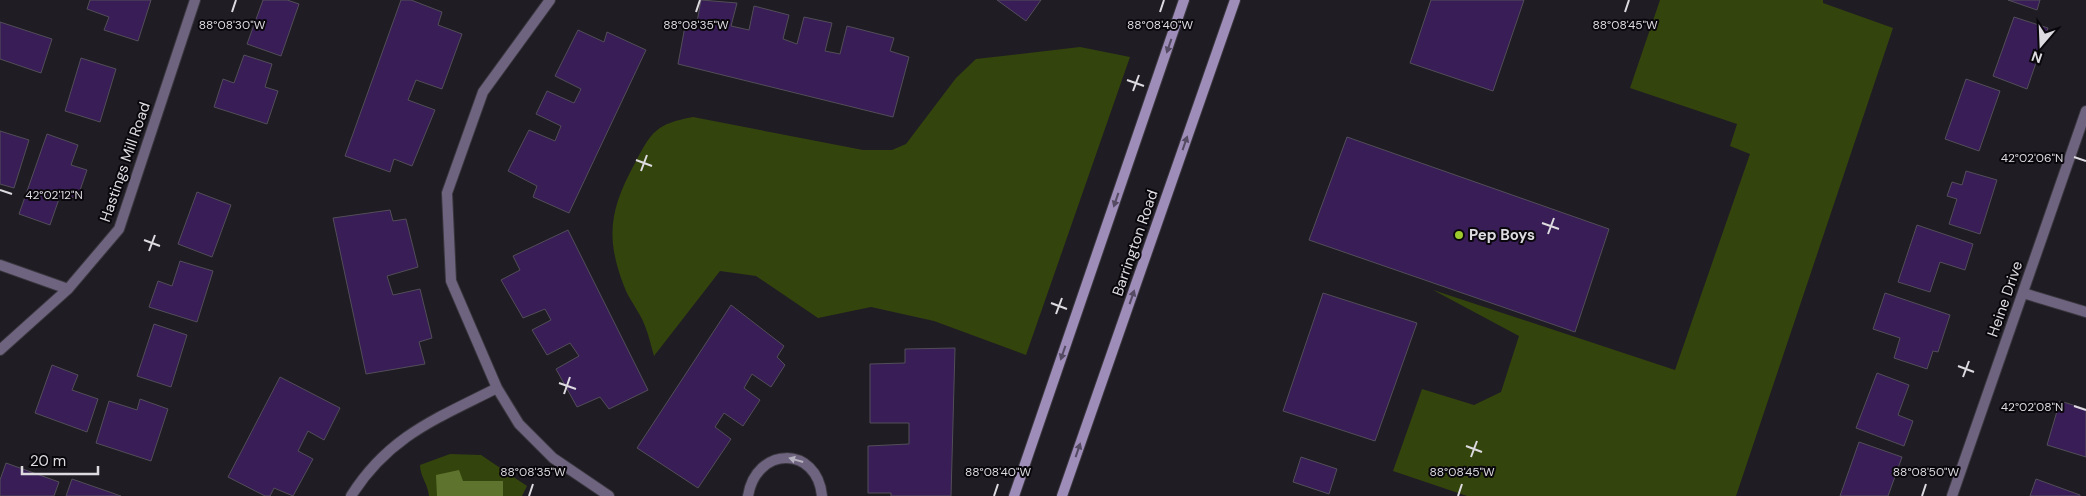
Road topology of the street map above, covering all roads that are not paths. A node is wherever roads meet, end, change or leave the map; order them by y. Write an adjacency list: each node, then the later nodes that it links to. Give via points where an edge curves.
1 (195, 0): 7 (street, Hastings Mill Road, via 119,229)
2 (550, 0): 11 (street, via 483,92 447,193 451,281)
3 (1184, 0): 16 (main road, one-way to 16)
4 (1235, 0): 17 (main road, Barrington Road, one-way to 4)
5 (2086, 111): 8 (street, Heine Drive)
6 (0, 265): 7 (street)
7 (68, 289): 10 (street, Hastings Mill Road)
8 (2023, 293): 9 (street); 18 (street, Heine Drive)
9 (2086, 312)
10 (0, 350)
11 (497, 388): 12 (street, via 420,428 392,447 365,474); 13 (street, via 519,424 553,458)
12 (351, 496)
13 (609, 496)
14 (748, 496): 15 (street, one-way to 14, via 821,481 805,463 795,458 778,458 760,469 750,483)
15 (822, 496)
16 (1014, 496)
17 (1062, 496)
18 (1952, 496)

